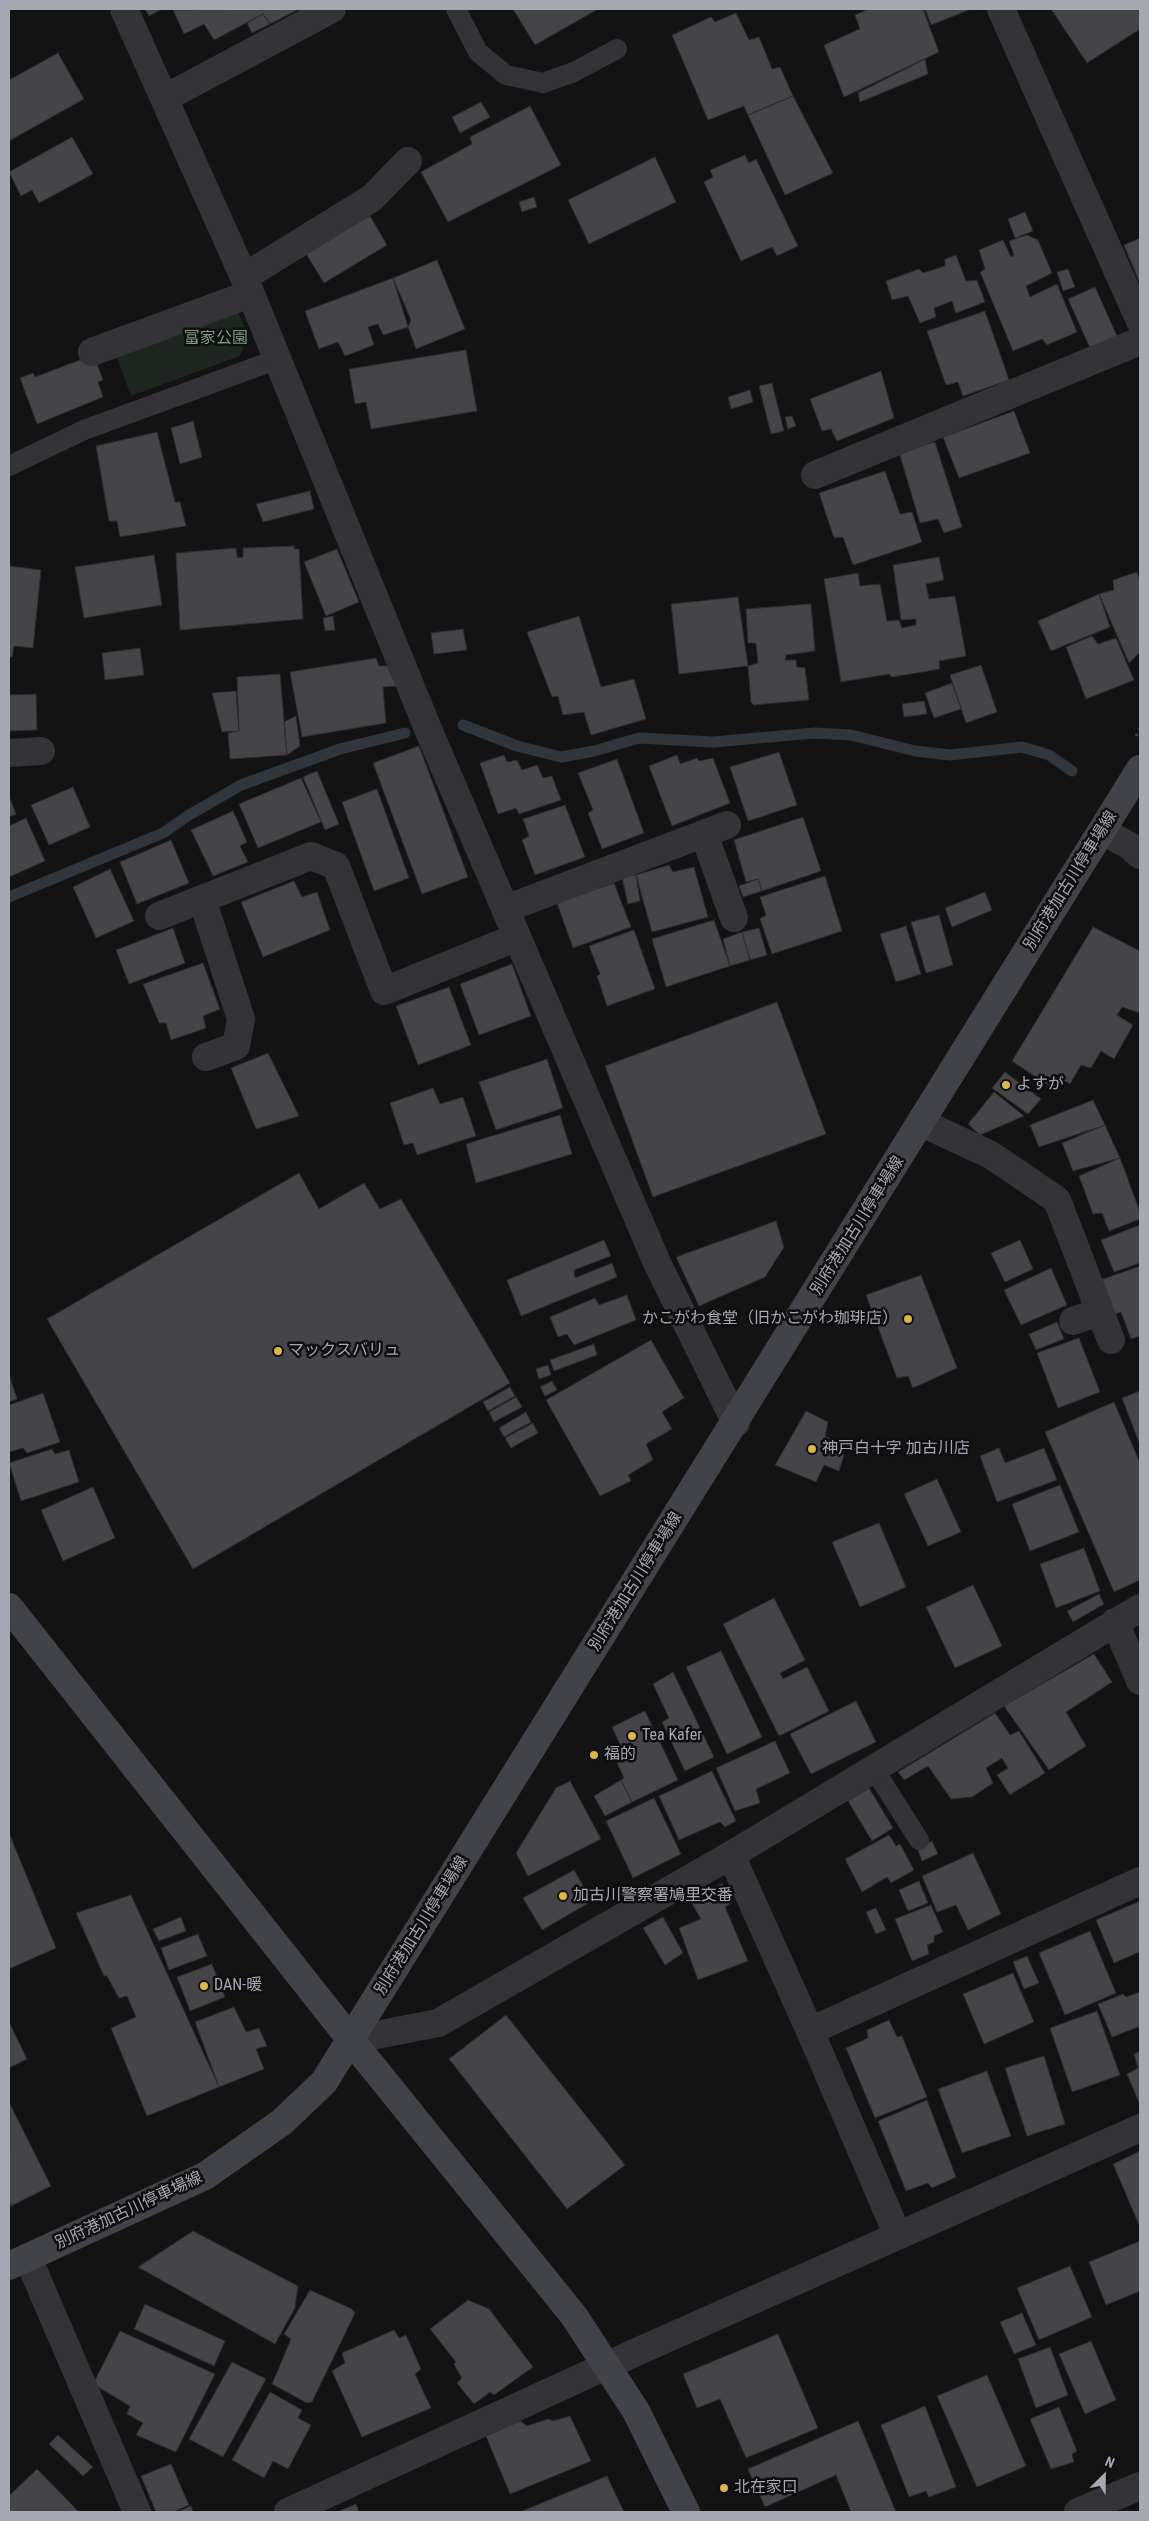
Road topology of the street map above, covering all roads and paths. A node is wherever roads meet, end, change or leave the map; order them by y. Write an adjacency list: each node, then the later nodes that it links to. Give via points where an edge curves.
1 (124, 9): 6 (street)
2 (332, 9): 6 (street)
3 (456, 9): 5 (lane, via 478,52 506,75 543,83 574,72)
4 (1001, 9): 9 (street)
5 (617, 49)
6 (165, 98): 8 (street)
7 (408, 161): 8 (street, via 372,198)
8 (247, 285): 11 (street); 12 (street)
9 (1140, 321)
10 (1140, 341): 14 (street)
11 (92, 352)
12 (278, 358): 13 (lane, via 84,430); 21 (street, via 428,729)
13 (9, 466)
14 (815, 475)
15 (41, 751): 16 (street)
16 (9, 753)
17 (1140, 769): 18 (main road, 別府港加古川停車場線)
18 (1102, 831): 19 (street); 26 (main road, 別府港加古川停車場線)
19 (1140, 855)
20 (202, 899): 22 (street); 24 (street, via 311,856 336,866 384,991); 25 (street, via 241,1019 236,1046)
21 (505, 909): 23 (street, via 715,829); 24 (street)
22 (158, 916)
23 (734, 918)
24 (518, 937): 30 (street, via 658,1265)
25 (206, 1057)
26 (922, 1123): 27 (street, via 991,1155 1057,1200); 30 (main road, 別府港加古川停車場線)
27 (1099, 1312): 28 (street); 29 (street)
28 (1072, 1321)
29 (1111, 1340)
30 (736, 1422): 40 (main road, 別府港加古川停車場線)
31 (9, 1607): 40 (main road)
32 (1140, 1608): 33 (street)
33 (1116, 1622): 34 (street); 35 (street)
34 (1140, 1680)
35 (874, 1769): 36 (lane); 37 (street)
36 (919, 1840)
37 (731, 1855): 39 (street); 40 (street, via 438,2023)
38 (1140, 1880): 39 (street)
39 (810, 2030): 42 (street)
40 (351, 2040): 43 (main road, 別府港加古川停車場線, via 324,2082 289,2115 205,2176); 44 (main road, via 574,2316)
41 (1140, 2128): 42 (street)
42 (898, 2236): 44 (street)
43 (18, 2262): 46 (street)
44 (608, 2366): 47 (street); 48 (main road, via 660,2457)
45 (1140, 2486): 49 (street)
46 (137, 2512)
47 (288, 2512)
48 (686, 2512)
49 (1078, 2512)

